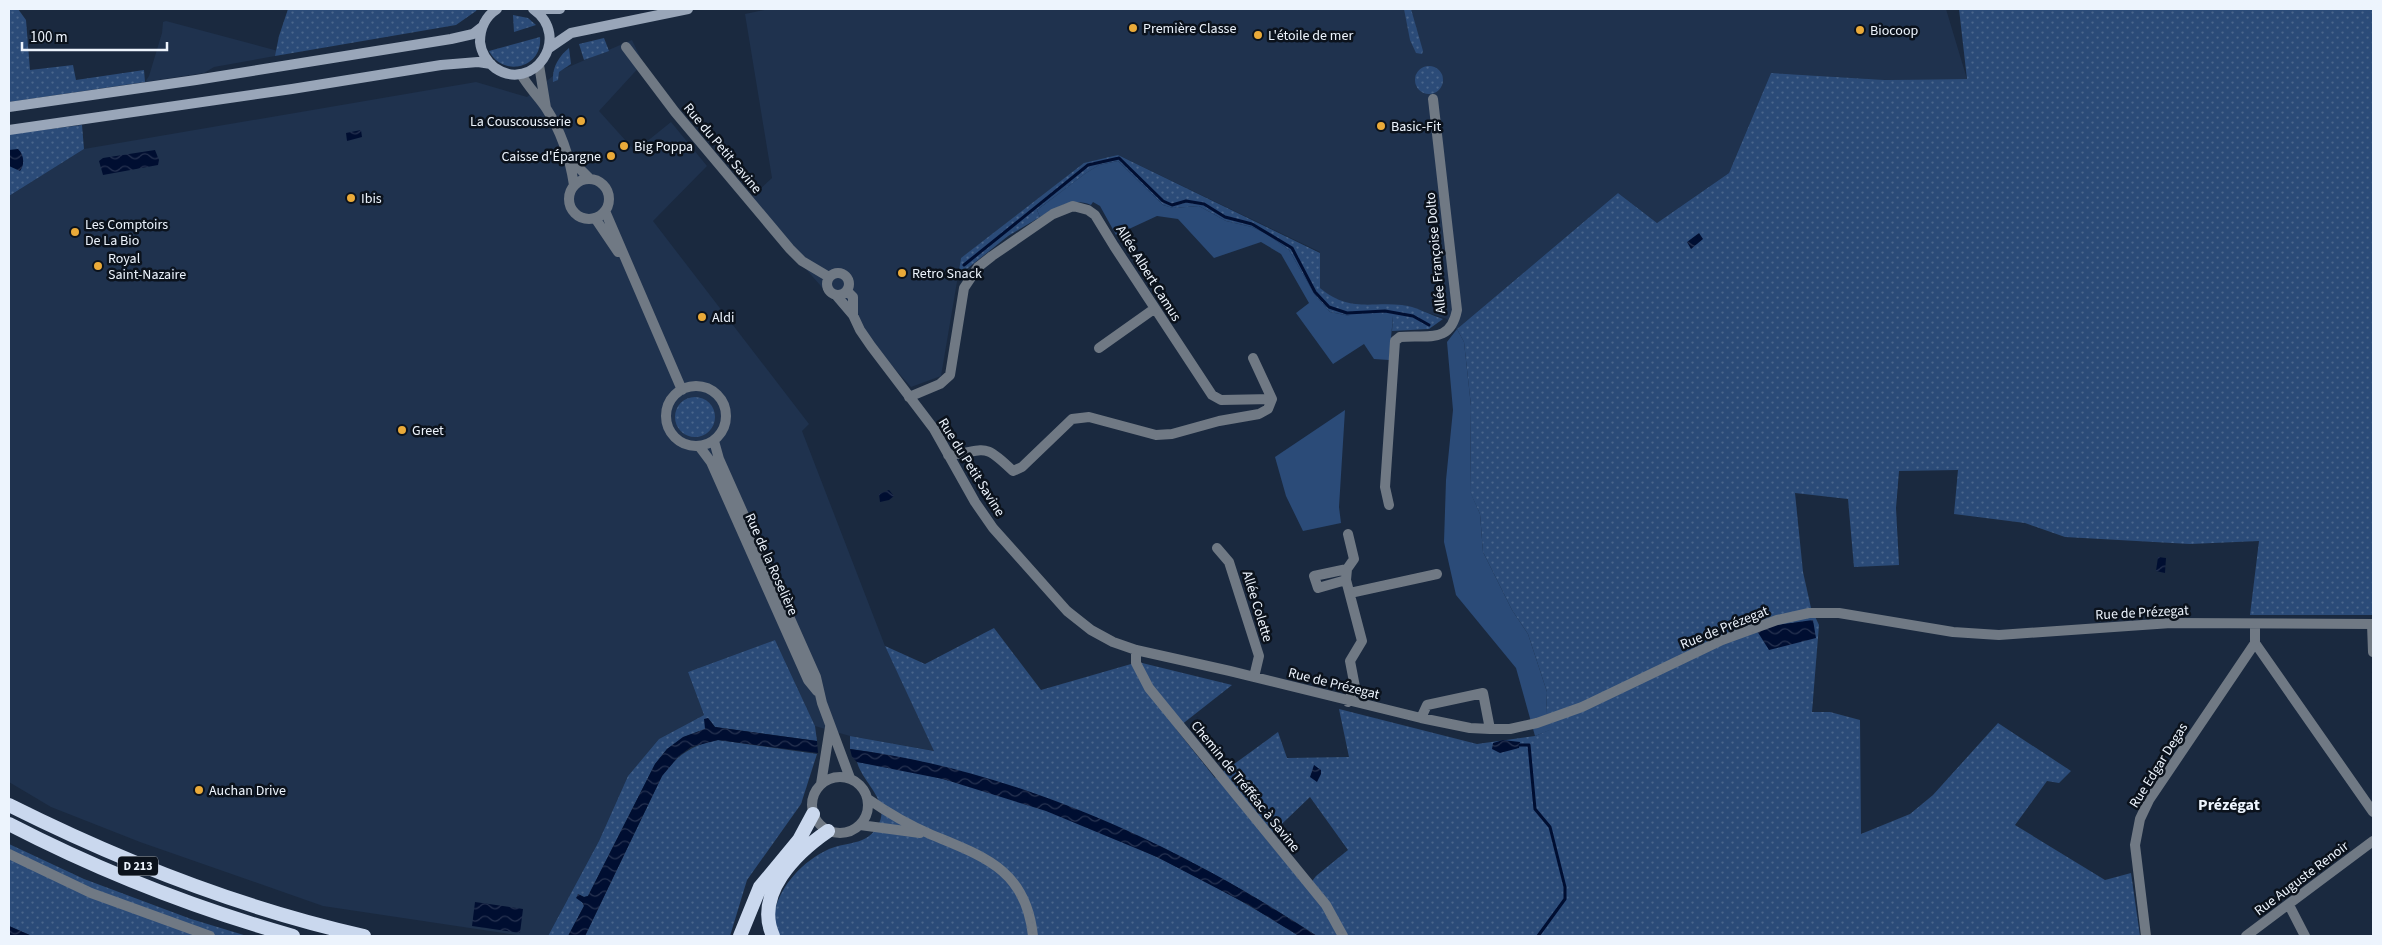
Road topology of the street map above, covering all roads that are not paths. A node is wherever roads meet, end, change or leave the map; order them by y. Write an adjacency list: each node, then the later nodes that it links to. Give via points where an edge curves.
1 (534, 9): 2 (main road); 7 (main road, via 548,27)
2 (560, 9)
3 (688, 9): 7 (main road, via 571,33)
4 (493, 10): 5 (main road)
5 (482, 27): 8 (main road, via 481,45); 12 (main road, via 473,34 451,39)
6 (626, 47): 21 (street, Rue du Petit Savine, via 675,112 790,249 802,261)
7 (549, 48): 9 (main road)
8 (491, 64): 10 (main road, via 505,72); 14 (main road, via 441,65)
9 (539, 65): 10 (main road); 13 (street)
10 (521, 74): 13 (street)
11 (1433, 99): 34 (street, Allée Françoise Dolto, via 1457,310 1455,322 1446,333 1429,337 1400,337 1395,341 1385,488)
12 (9, 107)
13 (546, 108): 15 (street)
14 (9, 130)
15 (570, 159): 16 (street); 17 (street)
16 (590, 179): 17 (street); 18 (street, via 600,182 607,190 609,200)
17 (574, 185): 19 (street, via 569,198 572,209 581,217)
18 (605, 211): 19 (street); 20 (street)
19 (595, 218): 20 (street)
20 (624, 259): 28 (street)
21 (829, 277): 22 (street, Rue du Petit Savine, via 840,273 847,276 849,284); 23 (street, Rue du Petit Savine, via 828,288)
22 (846, 291): 23 (street); 25 (street, Rue du Petit Savine, via 853,297)
23 (836, 295): 25 (street, Rue du Petit Savine)
24 (1154, 309): 26 (street); 29 (street, Allée Albert Camus, via 1101,221 1081,207 1073,206 1053,214 978,267 964,288 950,374 940,384); 30 (street, Allée Albert Camus, via 1212,396 1221,400)
25 (853, 315): 29 (street, Rue du Petit Savine, via 860,330)
26 (1099, 348)
27 (1252, 358): 30 (street)
28 (682, 390): 31 (street, via 701,387 722,400 726,421); 32 (street, via 672,398 667,421 679,441)
29 (909, 396): 33 (street, Rue du Petit Savine, via 934,429)
30 (1272, 399): 33 (street, via 1268,409 1259,414 1218,420 1172,434 1156,435 1078,416 1072,418 1022,467 1013,471 986,449)
31 (714, 440): 32 (street); 47 (street, Rue de la Roselière, via 816,677)
32 (700, 446): 47 (street, Rue de la Roselière, via 711,462 808,680)
33 (948, 455): 44 (street, Rue du Petit Savine, via 993,528 1066,611 1091,630)
34 (1389, 505)
35 (1348, 534): 37 (street, via 1354,559)
36 (1217, 548): 46 (street, Allée Colette, via 1229,562 1259,656)
37 (1347, 569): 39 (street); 39 (street, via 1314,576 1318,588)
38 (1437, 574): 40 (street)
39 (1346, 580): 40 (street)
40 (1350, 593): 48 (street, via 1362,641 1350,661 1354,687)
41 (2255, 624): 42 (street, Rue de Prézegat); 43 (street); 51 (street, Rue de Prézegat, via 2171,623 1999,635 1953,632 1839,613 1808,613 1777,620 1722,640 1582,706 1537,723 1510,729)
42 (2373, 624): 45 (street)
43 (2255, 643): 56 (street); 72 (street, Rue Edgar Degas, via 2149,800 2140,819 2135,845)
44 (1136, 650): 46 (street, Rue de Prézegat); 71 (street, Chemin de Tréfféac à Savine, via 1136,664 1149,688 1326,905)
45 (2373, 652)
46 (1254, 677): 48 (street, Rue de Prézegat)
47 (819, 693): 50 (street, Rue de la Roselière)
48 (1348, 702): 49 (street, Rue de Prézegat)
49 (1421, 718): 51 (street, Rue de Prézegat); 51 (street, via 1427,705 1483,693)
50 (830, 726): 52 (street, Rue de la Roselière); 53 (street, Rue de la Roselière)
51 (1490, 729)
52 (850, 778): 53 (street, via 834,777); 54 (street, via 864,790)
53 (821, 784): 57 (street, via 813,798)
54 (868, 799): 59 (street, via 868,808); 61 (street)
55 (9, 805): 67 (highway, D 213, via 75,838 187,884 273,914)
56 (2373, 812)
57 (813, 814): 60 (street); 68 (highway, via 799,840 760,887)
58 (9, 824): 66 (highway, D 213, via 57,849 180,901)
59 (860, 825): 60 (street, via 845,833); 61 (street)
60 (828, 831): 69 (highway, via 810,843 778,880 768,911)
61 (930, 834): 70 (street, via 986,858 1007,875 1024,898)
62 (2373, 841): 64 (street, Rue Auguste Renoir)
63 (9, 854): 65 (street, via 91,892)
64 (2289, 905): 73 (street, Rue Auguste Renoir); 74 (street)
65 (210, 936)
66 (293, 936)
67 (364, 936)
68 (740, 936)
69 (773, 936)
70 (1033, 936)
71 (1343, 936)
72 (2146, 936)
73 (2246, 936)
74 (2305, 936)

